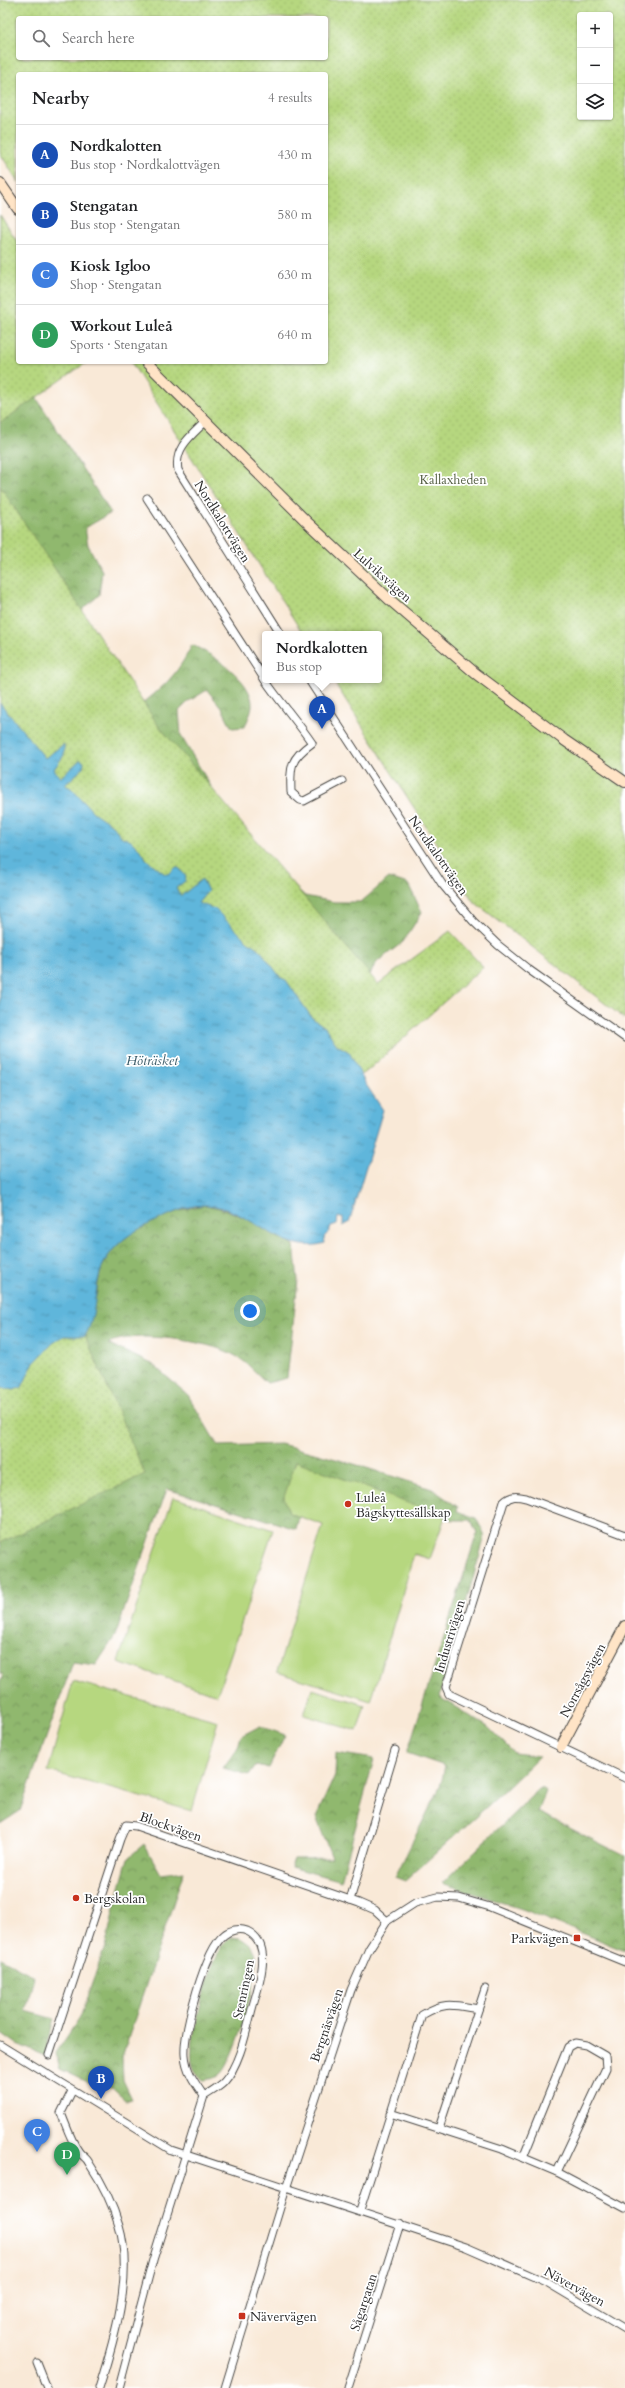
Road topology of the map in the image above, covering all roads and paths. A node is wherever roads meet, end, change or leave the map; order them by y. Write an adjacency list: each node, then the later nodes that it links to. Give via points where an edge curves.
1 (0, 183): 2 (main road)
2 (16, 206)
3 (148, 364): 4 (main road, Lulviksvägen)
4 (205, 422): 6 (street, Nordkalottvägen, via 179,450 178,470); 11 (main road, Lulviksvägen, via 390,600 475,673)
5 (147, 498): 7 (street)
6 (278, 631)
7 (262, 675)
8 (267, 683): 10 (street, via 312,743 293,759 290,774 291,792 304,801)
9 (311, 683): 12 (street, Nordkalottvägen, via 442,884 473,921 528,969)
10 (342, 781)
11 (625, 782)
12 (625, 1038)
13 (625, 1535): 15 (street, Industrivägen, via 517,1496 504,1502 446,1687 450,1694)
14 (625, 1626): 15 (main road, Norrsågsvägen)
15 (561, 1747): 17 (street, Industrivägen)
16 (395, 1750): 18 (street)
17 (625, 1778)
18 (350, 1900): 19 (street, Blockvägen, via 369,1907); 24 (street, Blockvägen, via 136,1826 126,1825)
19 (387, 1921): 20 (street, Bergnäsvägen, via 415,1903 438,1896 458,1898 490,1907); 32 (street, Bergnäsvägen, via 370,1949 351,1990)
20 (625, 1962)
21 (485, 1989): 22 (street)
22 (478, 2010): 27 (street, via 439,2005 422,2015); 28 (street)
23 (0, 2045): 25 (street, Nävervägen)
24 (49, 2054)
25 (72, 2091): 29 (street, Nävervägen, via 171,2150); 39 (street, via 61,2113 79,2151 89,2161 101,2185 119,2225 124,2250 117,2317)
26 (204, 2096): 26 (street, Stenringen, via 189,2073 185,2054 189,2022 201,1980 215,1945 231,1931 246,1931 257,1939 261,1947 262,1962 258,1985 234,2067 223,2082); 29 (street)
27 (390, 2113): 28 (street); 34 (street)
28 (439, 2128): 30 (street)
29 (185, 2155): 32 (street, Nävervägen); 40 (street, via 153,2260)
30 (523, 2158): 31 (street); 31 (street, via 568,2047 575,2043 586,2045 605,2056 606,2068)
31 (557, 2172): 33 (street)
32 (286, 2188): 34 (street, Nävervägen); 41 (street, Bergnäsvägen)
33 (625, 2208)
34 (360, 2210): 35 (street, Nävervägen)
35 (400, 2224): 36 (street, Nävervägen, via 466,2246 515,2268 572,2296); 42 (street, Sågargatan)
36 (625, 2329)
37 (37, 2363): 38 (street)
38 (47, 2388)
39 (99, 2388)
40 (119, 2388)
41 (225, 2388)
42 (348, 2388)

